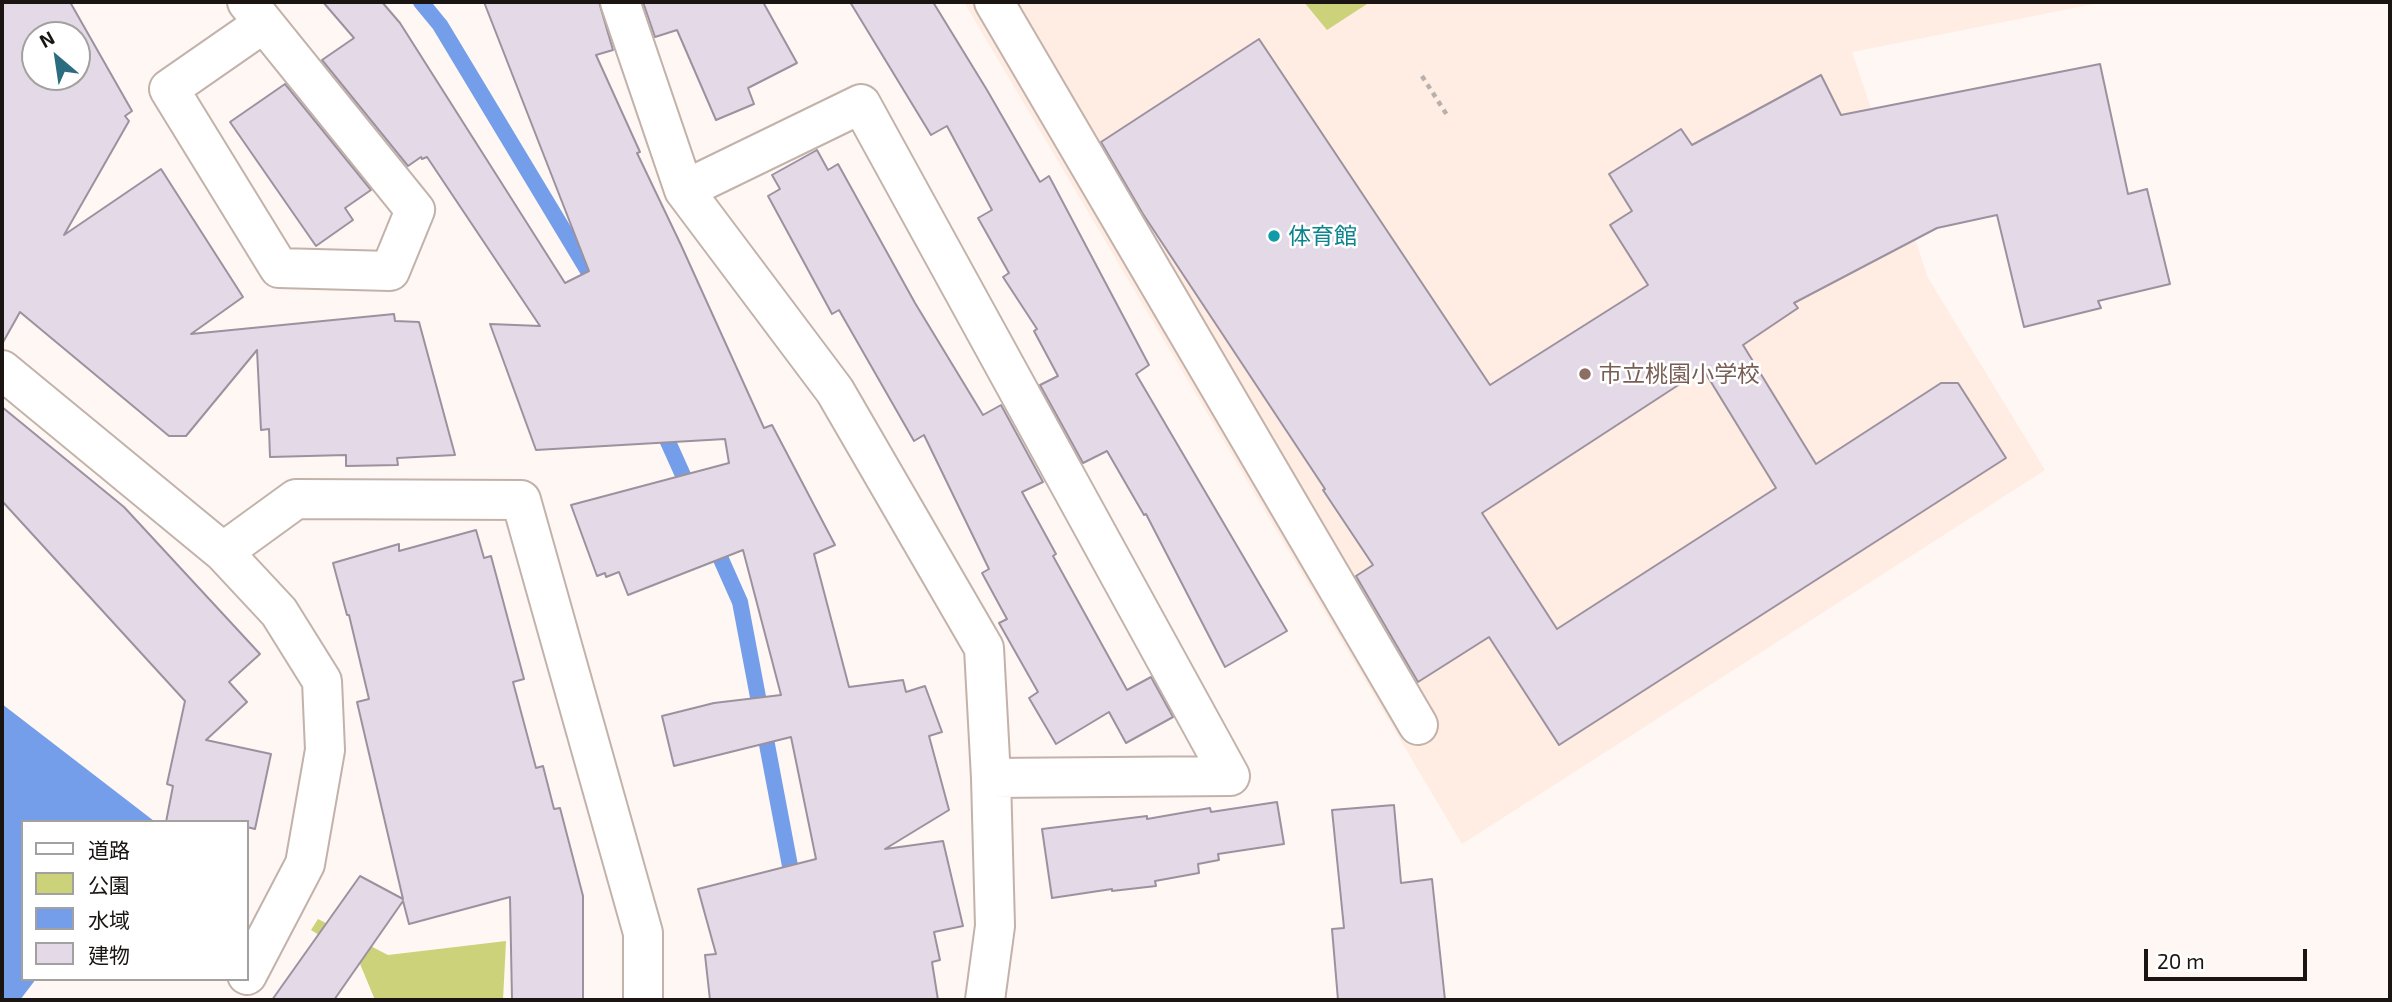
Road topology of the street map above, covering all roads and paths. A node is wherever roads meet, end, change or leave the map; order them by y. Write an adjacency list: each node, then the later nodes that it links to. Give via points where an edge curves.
1 (620, 2): 6 (street)
2 (994, 2): 9 (street)
3 (255, 13): 3 (street, via 169,89 279,268 390,271 415,210)
4 (1422, 76): 5 (path)
5 (1447, 116)
6 (684, 190): 10 (street, via 835,391 984,648); 10 (street, via 861,104 1230,776)
7 (2, 370): 8 (street)
8 (223, 552): 11 (street, via 279,612 321,681 322,695 325,750 305,864); 14 (street, via 296,499 521,500 643,933)
9 (1418, 725)
10 (991, 778): 15 (street, via 995,926)
11 (248, 973)
12 (244, 981): 13 (street)
13 (233, 1000)
14 (643, 1000)
15 (985, 1000)

